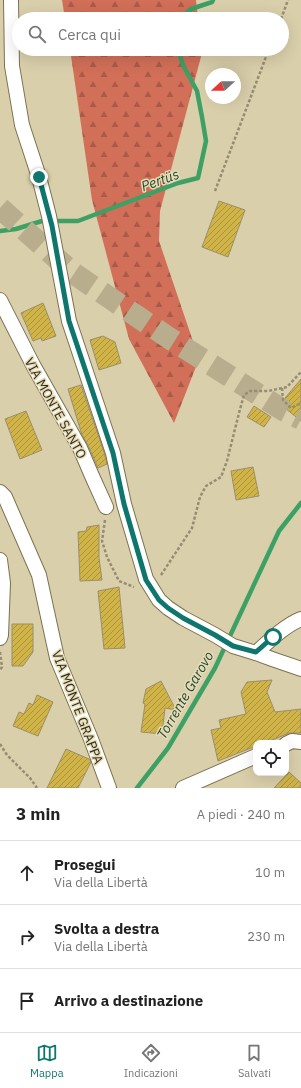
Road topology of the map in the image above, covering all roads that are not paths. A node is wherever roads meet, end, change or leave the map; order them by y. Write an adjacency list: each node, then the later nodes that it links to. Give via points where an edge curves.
1 (11, 0): 8 (street, via 12,66 22,125 50,221 69,321 113,453 124,504 146,580 159,600 183,618 233,646)
2 (0, 300): 4 (street, VIA MONTE SANTO, via 80,448)
3 (0, 492): 13 (street, VIA MONTE GRAPPA, via 5,497 39,575 57,658)
4 (106, 507)
5 (0, 560): 7 (street)
6 (301, 619): 8 (street, via 273,637)
7 (0, 638)
8 (256, 652): 9 (street)
9 (301, 669)
10 (289, 742): 11 (street)
11 (301, 742)
12 (253, 757): 14 (street)
13 (109, 788)
14 (183, 788)

